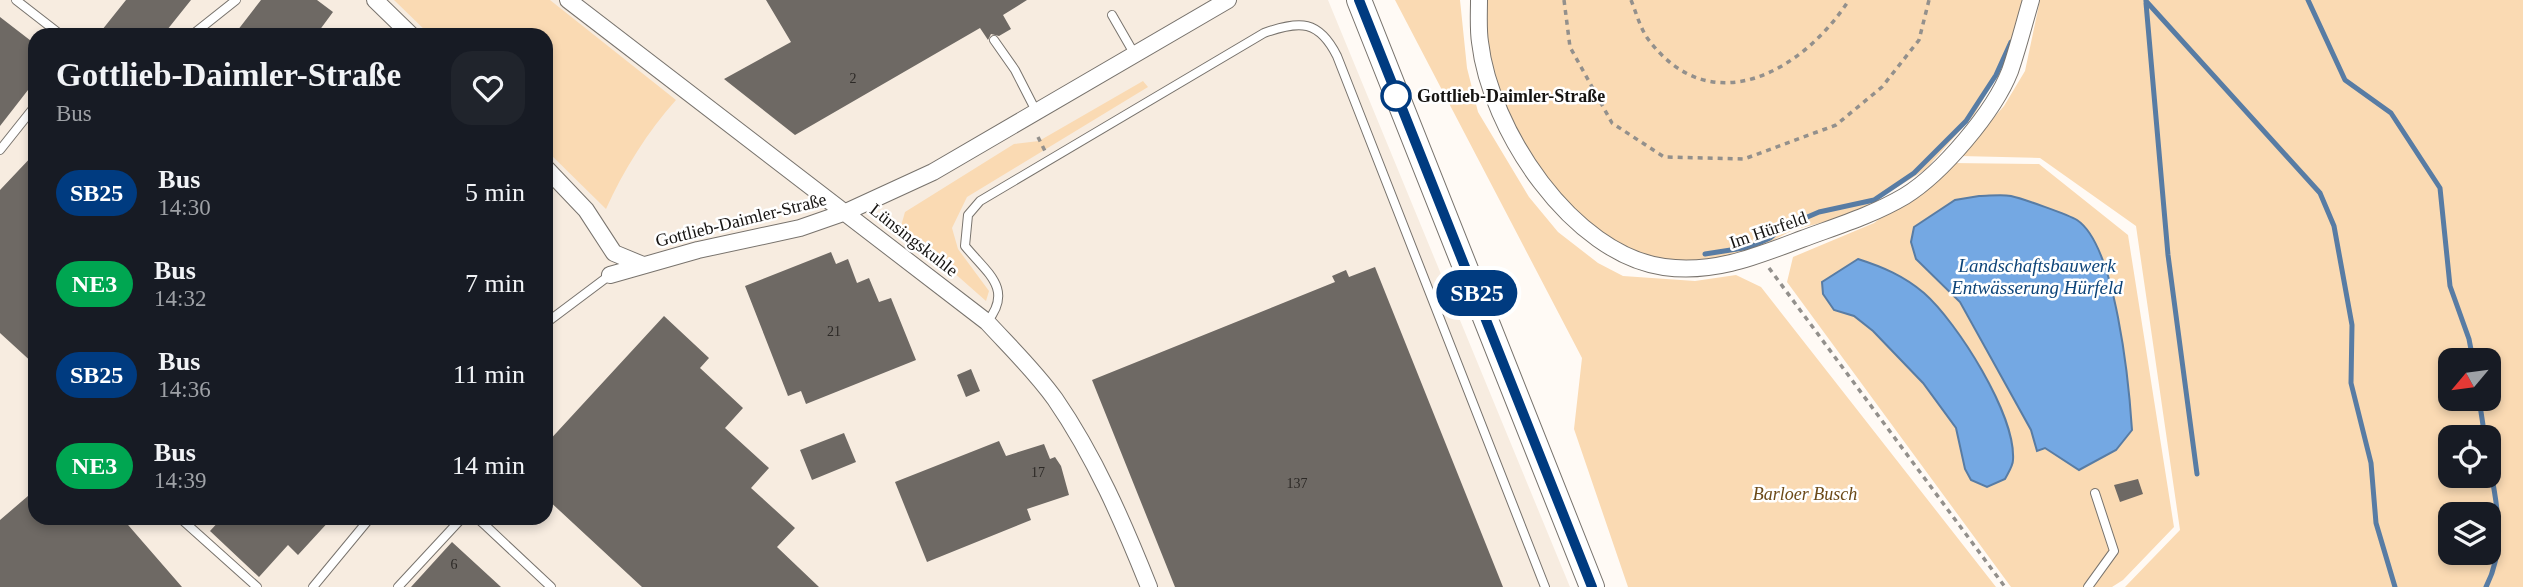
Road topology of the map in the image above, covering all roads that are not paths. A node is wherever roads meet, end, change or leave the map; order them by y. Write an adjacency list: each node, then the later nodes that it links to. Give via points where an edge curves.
1 (16, 0): 10 (lane)
2 (375, 0): 12 (street)
3 (568, 0): 19 (street, Lünsingskuhle)
4 (1228, 0): 14 (street, Gottlieb-Daimler-Straße)
5 (1359, 0): 35 (main road)
6 (1479, 0): 7 (street, Im Hürfeld, via 1480,43 1489,79 1523,154 1548,193 1573,222 1602,244 1634,260 1665,267 1711,267 1760,257 1853,222 1906,195 1950,157 1990,105 2009,73)
7 (2031, 0)
8 (235, 2): 11 (lane)
9 (1112, 15): 14 (lane)
10 (52, 28)
11 (201, 28)
12 (404, 28)
13 (995, 40): 15 (lane)
14 (1135, 55): 15 (street, Gottlieb-Daimler-Straße)
15 (1036, 111): 19 (street, Gottlieb-Daimler-Straße, via 933,172)
16 (28, 115): 17 (lane)
17 (0, 150)
18 (553, 175): 20 (street, Gottlieb-Daimler-Straße, via 586,210 614,253)
19 (846, 212): 20 (street, Gottlieb-Daimler-Straße, via 800,228); 23 (street, Lünsingskuhle)
20 (643, 265): 21 (street)
21 (610, 275): 22 (lane)
22 (553, 318)
23 (987, 322): 33 (street, Lünsingskuhle, via 1030,367 1076,432 1107,487); 34 (lane, via 998,308 997,285 965,246 968,215 980,201 1264,33 1284,26 1317,28 1337,56)
24 (2095, 492): 36 (lane, via 2114,551)
25 (188, 525): 29 (lane)
26 (364, 525): 30 (lane)
27 (456, 525): 31 (lane)
28 (489, 525): 32 (lane)
29 (257, 587)
30 (313, 587)
31 (398, 587)
32 (551, 587)
33 (1149, 587)
34 (1545, 587)
35 (1592, 587)
36 (2088, 587)

